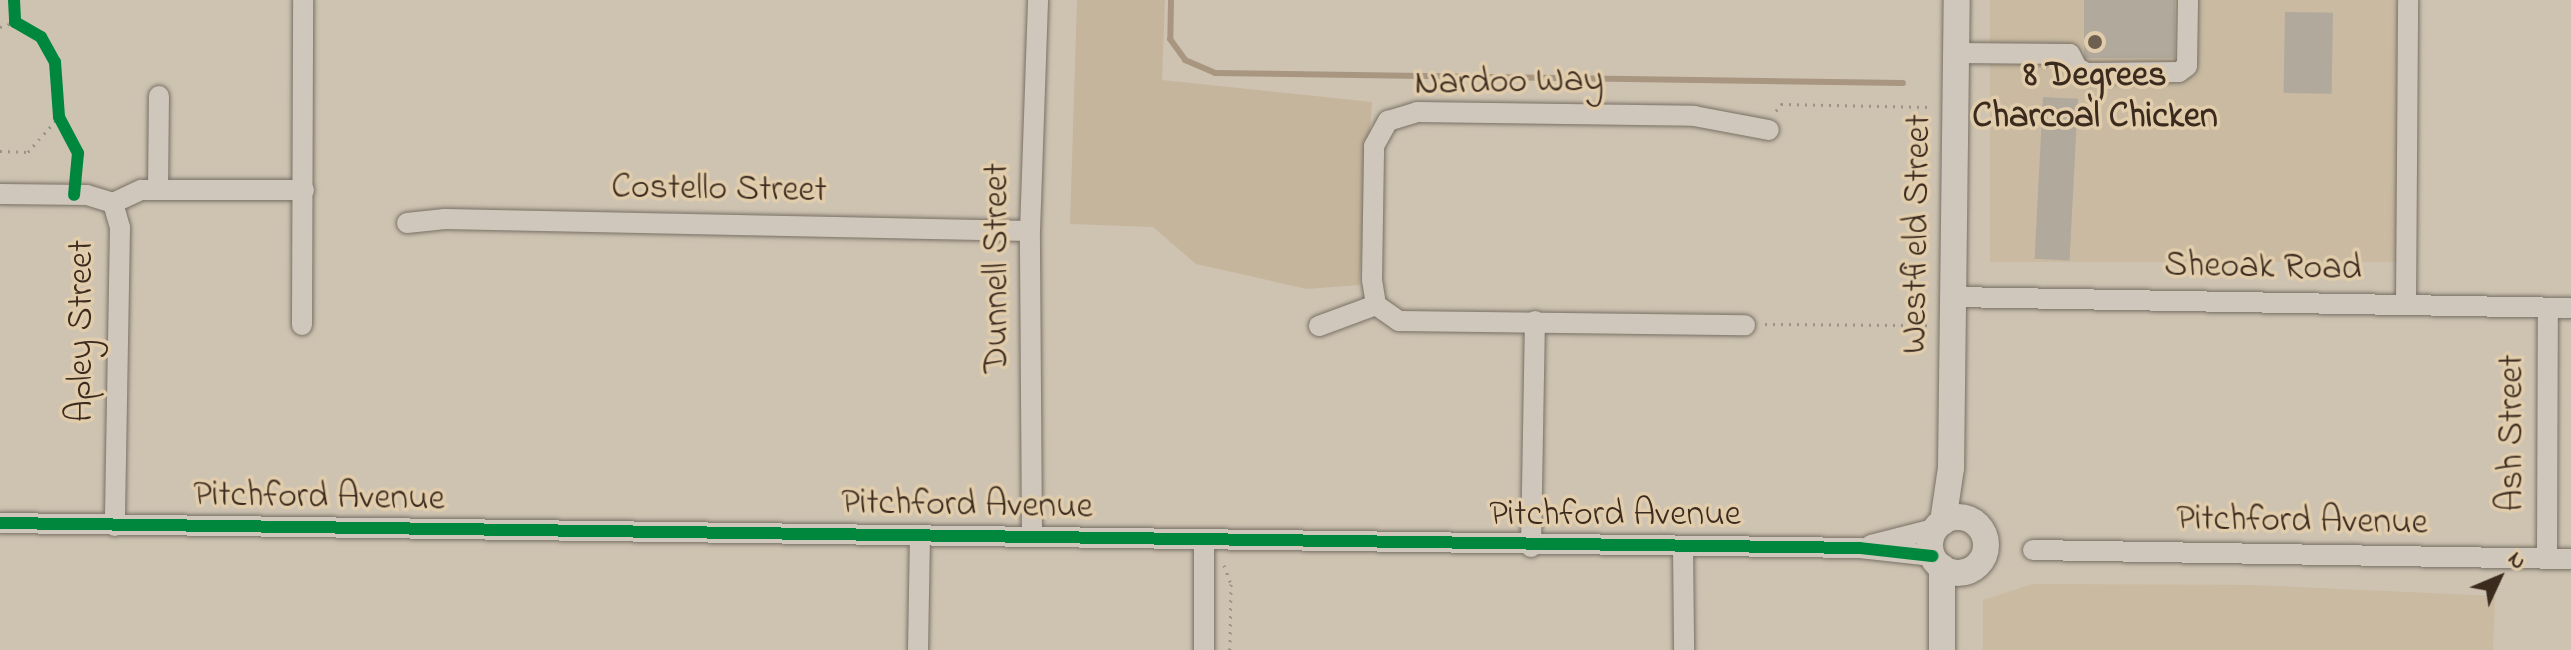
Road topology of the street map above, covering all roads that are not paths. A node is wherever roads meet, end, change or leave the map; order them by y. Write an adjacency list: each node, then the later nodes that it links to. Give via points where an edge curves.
1 (303, 0): 10 (street)
2 (1038, 0): 14 (street, Dunnell Street)
3 (1957, 0): 6 (main road, Westfield Street)
4 (2188, 0): 6 (street, via 2187,66 2179,72 2087,73 2077,68 2070,54)
5 (2408, 0): 16 (street)
6 (1956, 53): 15 (main road, Westfield Street)
7 (159, 96): 9 (street)
8 (1769, 130): 17 (street, Nardoo Way, via 1694,116 1417,112 1388,121 1374,146)
9 (158, 190): 10 (street); 12 (street, via 141,190)
10 (304, 190): 21 (street)
11 (0, 194): 12 (street, Apley Street, via 87,195)
12 (113, 203): 28 (street, Apley Street, via 120,228)
13 (407, 223): 14 (street, Costello Street, via 445,219)
14 (1030, 231): 30 (street, Dunnell Street)
15 (1953, 297): 16 (street, Sheoak Road); 24 (main road, Westfield Street)
16 (2406, 304): 18 (street, Sheoak Road)
17 (1376, 305): 20 (street, via 1399,321); 23 (street)
18 (2548, 308): 19 (street, Sheoak Road); 36 (street, Ash Street)
19 (2571, 308)
20 (1535, 321): 22 (street); 33 (street)
21 (302, 325)
22 (1745, 325)
23 (1319, 326)
24 (1951, 468): 26 (main road, Westfield Street); 27 (main road, Westfield Street)
25 (0, 523): 28 (street, Pitchford Avenue)
26 (1974, 523): 27 (main road, via 1958,518); 38 (main road, via 1986,545 1981,561)
27 (1940, 525): 34 (street, Pitchford Avenue); 38 (main road)
28 (115, 526): 29 (street, Pitchford Avenue)
29 (920, 535): 30 (street, Pitchford Avenue); 39 (street)
30 (1032, 537): 31 (street, Pitchford Avenue)
31 (1204, 541): 33 (street, Pitchford Avenue); 40 (street)
32 (1683, 546): 33 (street, Pitchford Avenue); 34 (street, Pitchford Avenue); 41 (street)
33 (1531, 547)
34 (1860, 548): 38 (street, Pitchford Avenue)
35 (2033, 550): 36 (street, Pitchford Avenue)
36 (2547, 558): 37 (street, Pitchford Avenue)
37 (2571, 559)
38 (1947, 565): 42 (main road); 43 (main road)
39 (918, 650)
40 (1204, 650)
41 (1684, 650)
42 (1942, 650)
43 (1958, 650)

